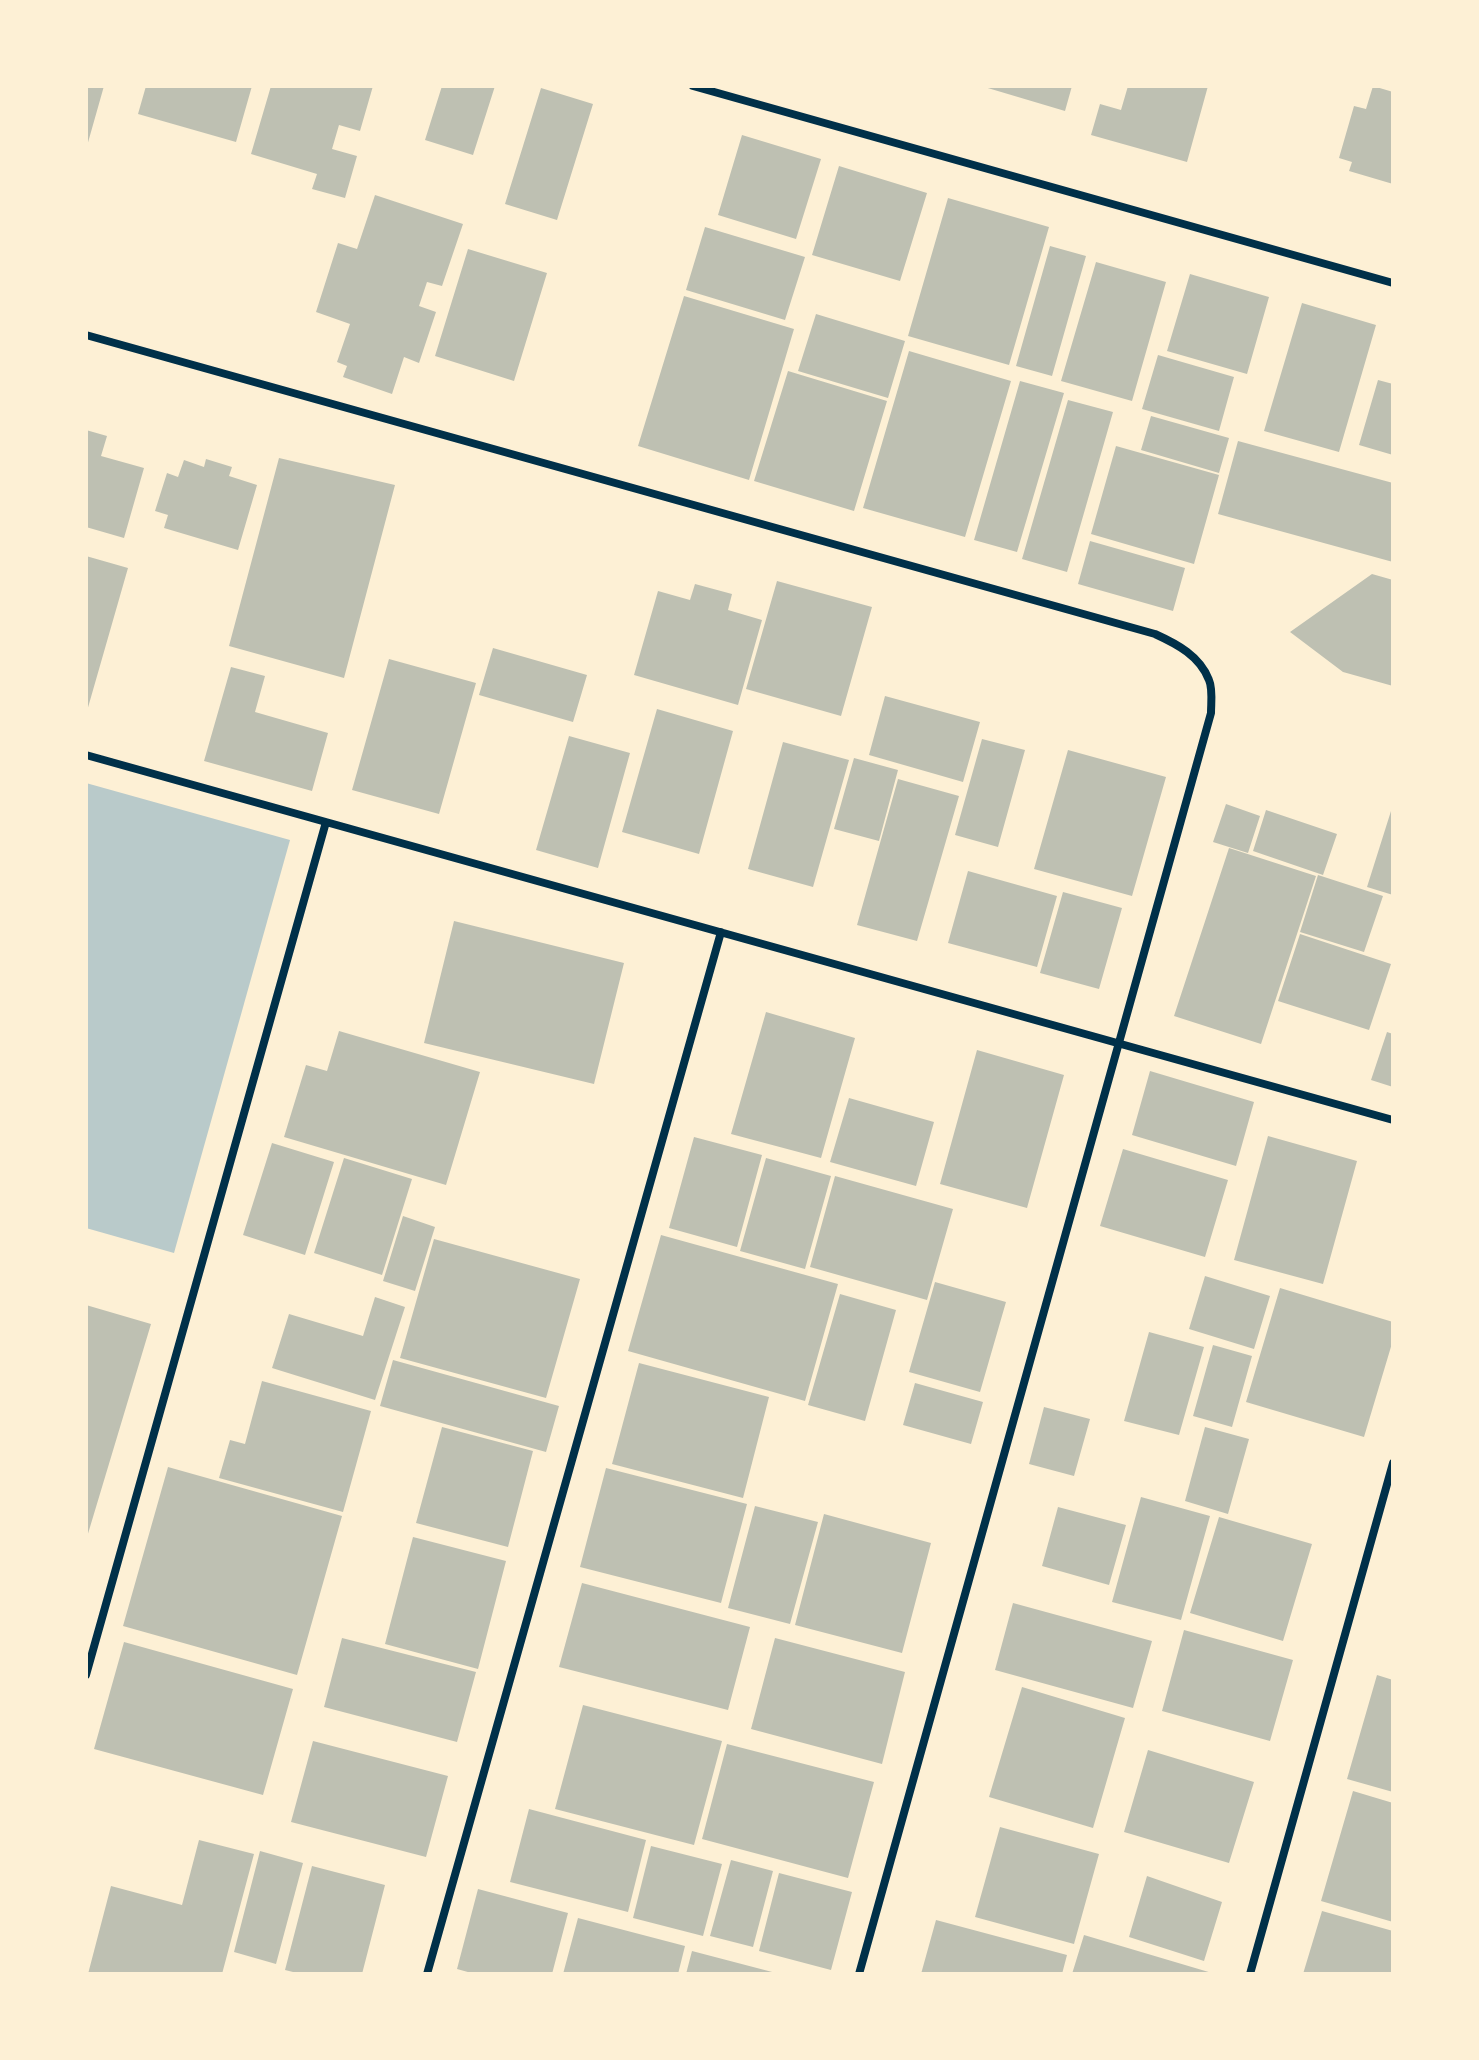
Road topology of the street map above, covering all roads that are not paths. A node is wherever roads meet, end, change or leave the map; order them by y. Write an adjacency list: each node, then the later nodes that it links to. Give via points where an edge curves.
1 (693, 86): 2 (street)
2 (1393, 283)
3 (86, 335): 7 (street, via 1177,644 1197,660 1210,682 1211,713)
4 (86, 755): 5 (street)
5 (326, 822): 6 (street); 11 (street)
6 (721, 932): 7 (street); 12 (street)
7 (1119, 1043): 8 (street); 13 (street)
8 (1393, 1120)
9 (1393, 1463): 10 (street)
10 (1390, 1483): 14 (street)
11 (86, 1675)
12 (427, 1974)
13 (859, 1974)
14 (1250, 1974)

